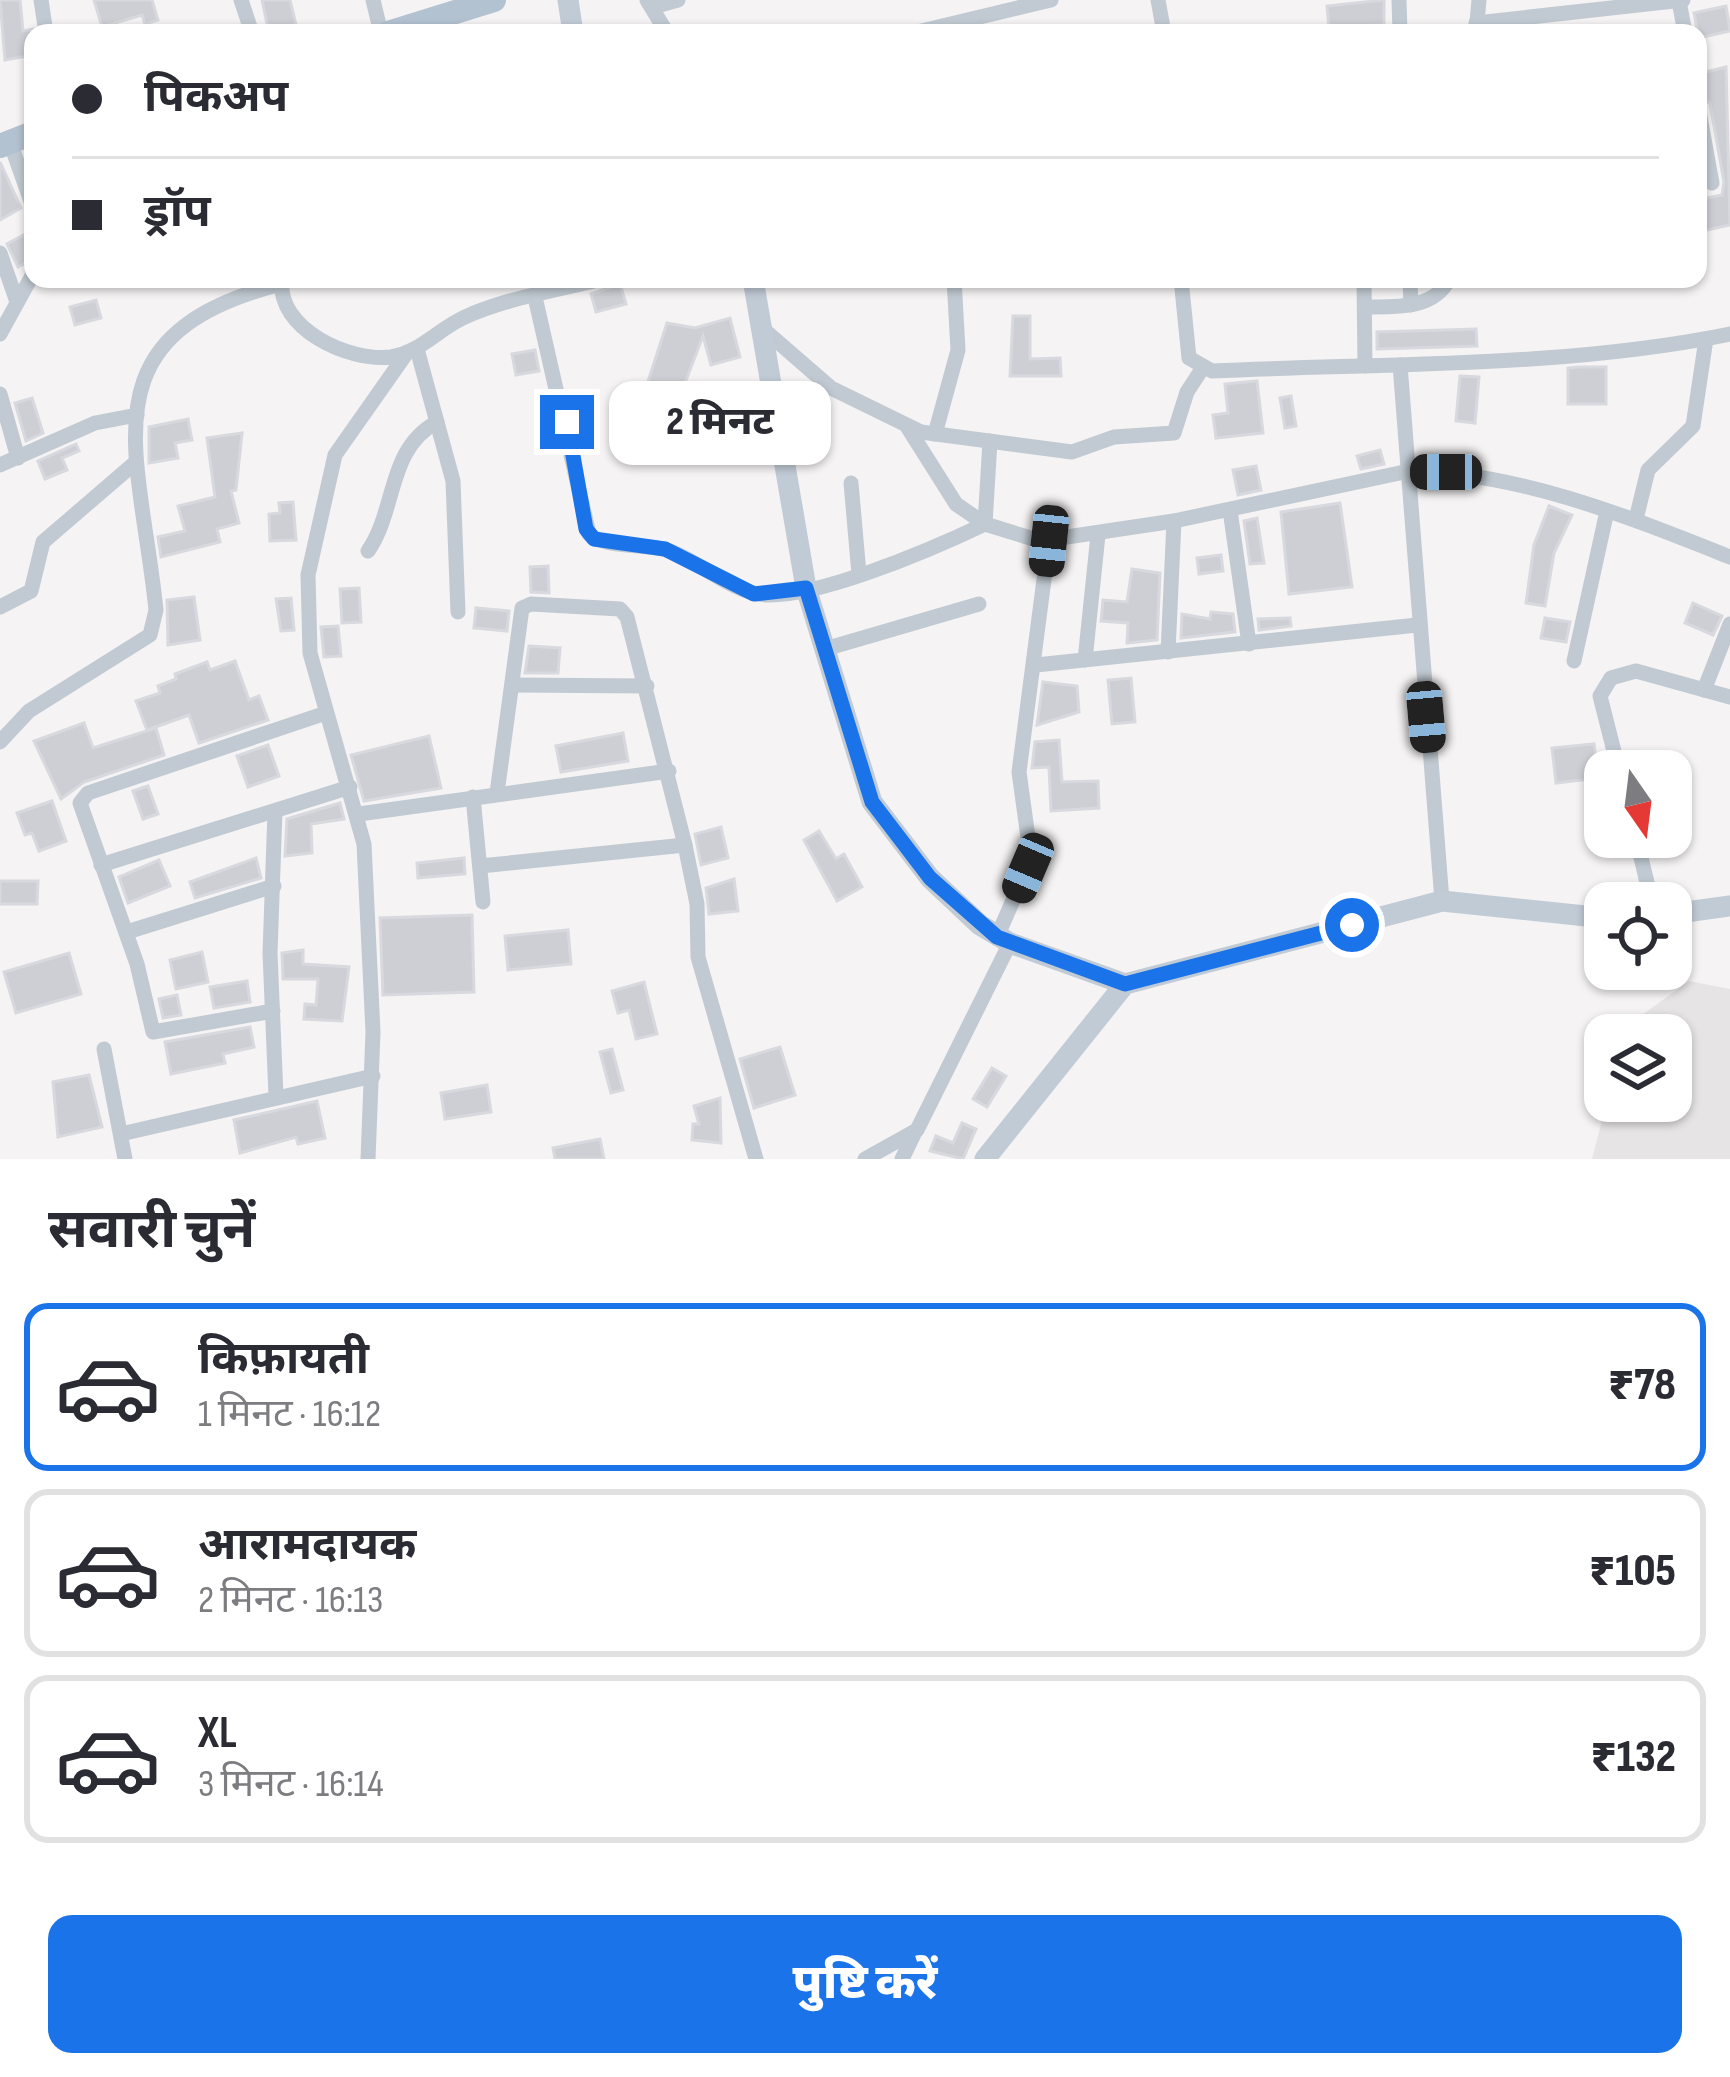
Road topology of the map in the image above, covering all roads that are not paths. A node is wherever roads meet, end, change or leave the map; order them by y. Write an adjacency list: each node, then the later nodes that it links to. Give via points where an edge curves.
1 (494, 0): 7 (main road)
2 (678, 0): 5 (street)
3 (1051, 0): 6 (street)
4 (1681, 0): 10 (street)
5 (650, 4)
6 (992, 13): 8 (street); 9 (street)
7 (429, 24)
8 (949, 24)
9 (996, 24)
10 (1505, 24)
11 (14, 140): 13 (street)
12 (1707, 156): 14 (street)
13 (24, 175)
14 (1712, 183)
15 (0, 253): 27 (street)
16 (24, 287): 27 (street)
17 (263, 288): 39 (street, via 186,320 148,367)
18 (284, 288): 34 (street, via 290,313 316,336 350,352)
19 (568, 288): 26 (street)
20 (755, 288): 30 (main road)
21 (955, 288): 42 (street, via 958,350)
22 (1181, 288): 37 (street, via 1189,358)
23 (1364, 288): 29 (street)
24 (1410, 288): 28 (street)
25 (1442, 288): 28 (street)
26 (535, 297): 34 (street, via 465,317); 59 (street, via 589,534 665,549 754,594)
27 (16, 299): 31 (street)
28 (1411, 305): 29 (street)
29 (1365, 307): 36 (street)
30 (763, 329): 41 (street, via 831,388); 59 (main road)
31 (0, 334)
32 (1730, 334): 33 (street)
33 (1706, 339): 35 (street); 51 (street, via 1693,426 1648,470)
34 (411, 352): 40 (street); 75 (street, via 347,431 322,494 308,626)
35 (1400, 364): 36 (street); 47 (street)
36 (1365, 365): 37 (street)
37 (1202, 369): 43 (street, via 1180,425 1167,435 1114,437 1072,452)
38 (0, 394): 44 (street)
39 (137, 415): 44 (street, via 95,423); 45 (street)
40 (436, 422): 56 (street, via 411,440); 62 (street, via 458,520)
41 (908, 428): 42 (street); 53 (street, via 956,504)
42 (934, 434): 43 (street)
43 (990, 441): 53 (street)
44 (18, 458): 46 (street)
45 (136, 462): 61 (street, via 48,536 31,591); 76 (street, via 154,627 29,711)
46 (0, 465)
47 (1409, 472): 49 (street); 50 (street, via 1475,476); 64 (street)
48 (851, 483): 58 (street)
49 (1230, 510): 52 (street); 65 (street)
50 (1607, 512): 51 (street); 69 (street)
51 (1636, 519): 57 (street)
52 (1174, 520): 54 (street); 67 (street)
53 (985, 524): 55 (street); 58 (street)
54 (1098, 535): 55 (street); 68 (street)
55 (1049, 541): 70 (street)
56 (368, 551)
57 (1730, 557)
58 (859, 574): 59 (street)
59 (806, 588): 66 (main road)
60 (979, 604): 66 (street)
61 (0, 607)
62 (458, 611)
63 (1730, 624): 73 (street)
64 (1417, 626): 65 (street); 88 (street)
65 (1250, 644): 67 (street)
66 (825, 650): 94 (main road, via 872,802 930,878)
67 (1168, 652): 68 (street)
68 (1085, 660): 70 (street)
69 (1574, 661)
70 (1036, 665): 94 (street, via 1019,772 1031,859)
71 (513, 685): 72 (street); 72 (street, via 520,612 531,604 620,609); 80 (street)
72 (647, 686): 78 (street)
73 (1704, 690): 74 (street); 77 (street, via 1636,671 1611,678 1600,695)
74 (1730, 697)
75 (323, 714): 79 (street); 85 (street, via 88,793 80,810)
76 (0, 742)
77 (1614, 750)
78 (669, 771): 80 (street); 84 (street)
79 (350, 787): 82 (street); 83 (street)
80 (497, 793): 81 (street)
81 (473, 797): 83 (street); 86 (street)
82 (275, 811): 85 (street); 87 (street)
83 (359, 814): 98 (street)
84 (685, 845): 86 (street); 104 (street, via 698,957)
85 (101, 865): 93 (street)
86 (480, 866): 89 (street)
87 (274, 886): 93 (street); 96 (street)
88 (1442, 901): 92 (main road); 95 (main road)
89 (483, 902)
90 (1730, 906): 91 (main road)
91 (1692, 911)
92 (1584, 916)
93 (127, 932): 96 (street, via 153,1032)
94 (1003, 940): 95 (main road); 100 (street)
95 (1125, 984): 107 (main road)
96 (273, 1011): 99 (street)
97 (104, 1049): 101 (street)
98 (373, 1076): 99 (street); 103 (street)
99 (276, 1096): 101 (street)
100 (916, 1130): 105 (street); 106 (street)
101 (122, 1134): 102 (street)
102 (125, 1159)
103 (368, 1159)
104 (756, 1159)
105 (865, 1159)
106 (902, 1159)
107 (985, 1159)

